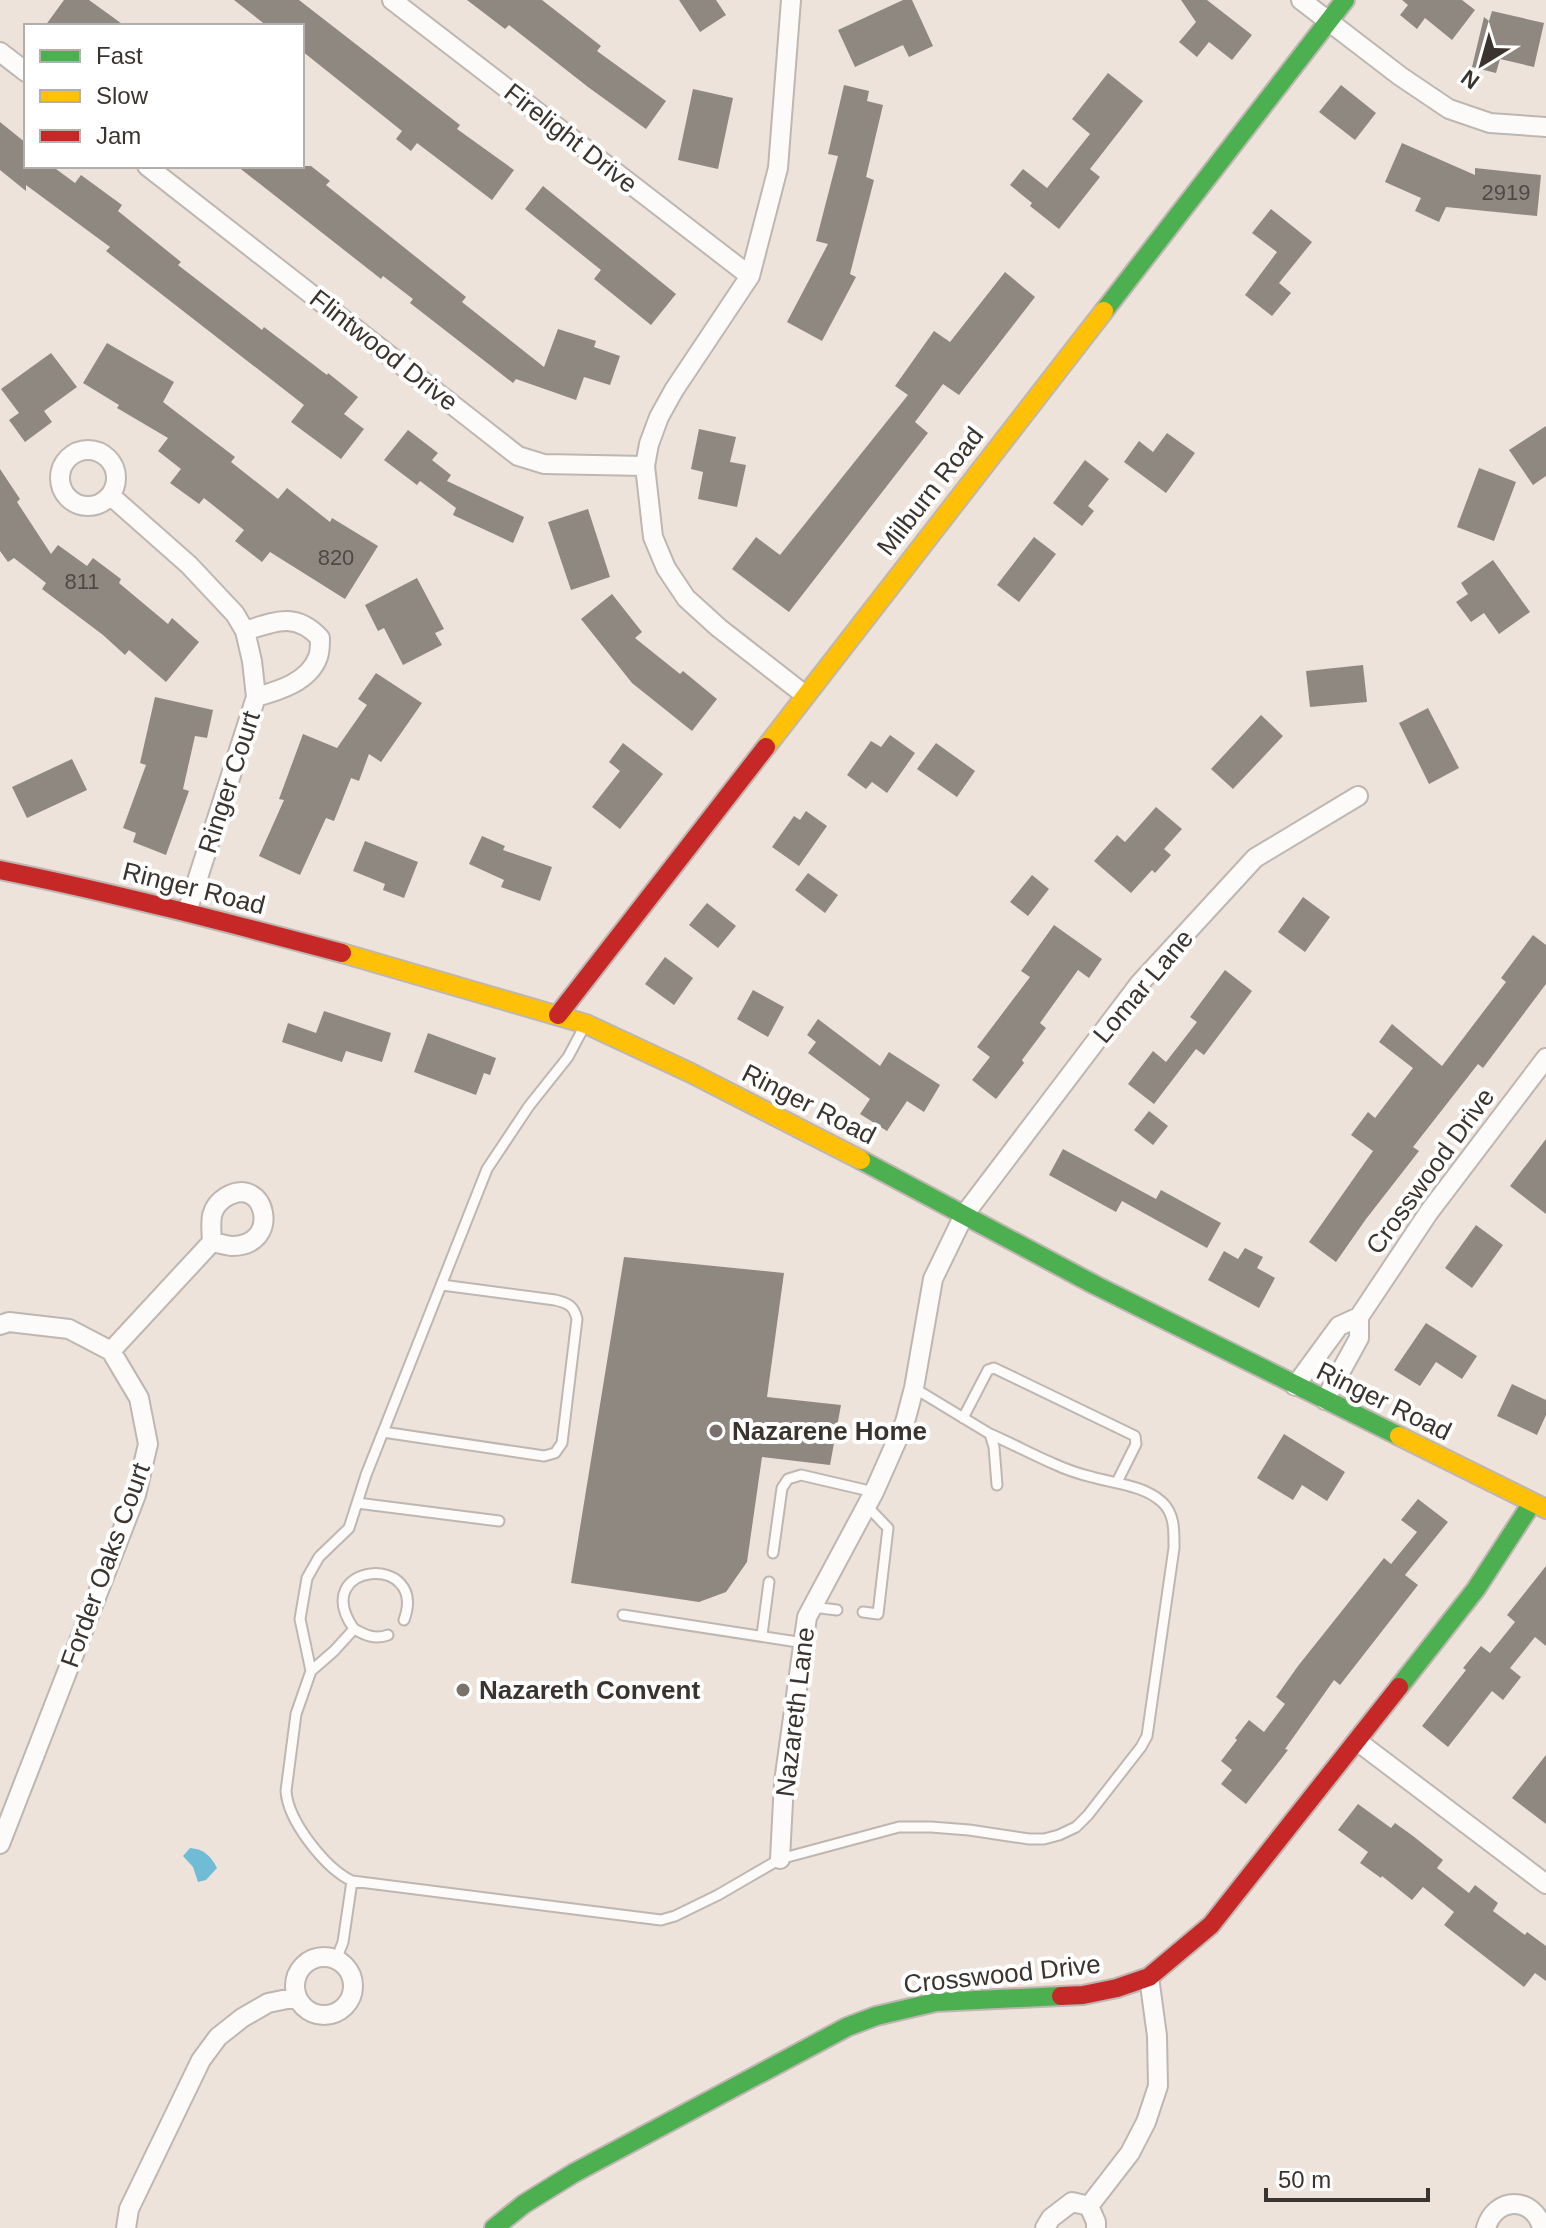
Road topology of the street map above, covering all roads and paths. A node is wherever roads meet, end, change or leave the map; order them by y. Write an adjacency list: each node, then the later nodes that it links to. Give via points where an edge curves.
1 (392, 0): 10 (street, Firelight Drive)
2 (791, 0): 10 (street, via 778,168)
3 (1301, 0): 5 (street)
4 (1345, 0): 5 (street, Milburn Road)
5 (1328, 22): 8 (street, via 1449,109 1490,123); 14 (street, Milburn Road)
6 (0, 52): 7 (street)
7 (24, 70)
8 (1546, 127)
9 (150, 168): 11 (street, Flintwood Drive, via 518,456 544,464)
10 (750, 276): 11 (street, via 659,417)
11 (645, 466): 14 (street, via 653,537 686,598)
12 (111, 496): 13 (street, Ringer Court, via 189,565)
13 (245, 631): 15 (street, Ringer Court); 15 (street, Ringer Court, via 285,621 308,625 320,638 318,658 308,673 282,690)
14 (805, 695): 19 (street, Milburn Road)
15 (256, 697): 18 (street, Ringer Court)
16 (1358, 796): 22 (street, Lomar Lane, via 1255,858 1140,983)
17 (0, 870): 18 (street, Ringer Road)
18 (187, 912): 19 (street, Ringer Road)
19 (558, 1015): 20 (street, Ringer Road)
20 (586, 1024): 22 (street, Ringer Road); 24 (lane, via 487,1169)
21 (1544, 1064): 25 (street, Crosswood Drive, via 1429,1212)
22 (964, 1215): 28 (street, Ringer Road); 29 (street, Nazareth Lane, via 933,1279)
23 (212, 1242): 27 (street)
24 (442, 1285): 32 (lane); 32 (lane, via 555,1300 574,1309 562,1443 555,1453 544,1456)
25 (1359, 1317): 28 (street, Crosswood Drive, via 1339,1326); 30 (street, Crosswood Drive, via 1359,1338)
26 (0, 1325): 27 (street, via 69,1329)
27 (111, 1351): 53 (street, Forder Oaks Court, via 139,1398 148,1444 136,1495)
28 (1295, 1386): 30 (street, Ringer Road)
29 (914, 1388): 31 (lane); 36 (street, Nazareth Lane)
30 (1325, 1400): 38 (street, Ringer Road)
31 (963, 1418): 33 (lane); 34 (lane, via 988,1370 994,1368 1135,1436)
32 (383, 1432): 37 (lane)
33 (990, 1434): 34 (lane, via 1052,1463); 35 (lane)
34 (1117, 1482): 54 (lane, via 1162,1502 1171,1513 1174,1548 1147,1736 1088,1815 1076,1827 1044,1839 899,1827)
35 (997, 1485)
36 (871, 1499): 40 (lane, via 801,1475 788,1479 782,1488); 42 (street, Nazareth Lane); 44 (lane, via 888,1528 878,1614)
37 (357, 1503): 39 (lane); 51 (lane, via 346,1533 319,1557 307,1578 300,1619)
38 (1539, 1506): 52 (street, Crosswood Drive)
39 (499, 1521)
40 (773, 1553)
41 (769, 1582): 49 (lane)
42 (812, 1607): 43 (lane); 50 (street, Nazareth Lane)
43 (837, 1610)
44 (863, 1612)
45 (623, 1615): 49 (lane)
46 (404, 1620): 47 (lane, via 407,1600 398,1582 378,1572 366,1573 343,1595 342,1606)
47 (354, 1629): 48 (lane, via 373,1637); 51 (lane)
48 (388, 1635)
49 (762, 1635): 50 (lane)
50 (804, 1643): 54 (street, Nazareth Lane, via 784,1782)
51 (311, 1671): 55 (lane, via 296,1714 287,1803 305,1836 333,1869)
52 (1357, 1741): 56 (street); 58 (street, Crosswood Drive, via 1211,1925)
53 (0, 1844)
54 (780, 1859): 55 (lane, via 661,1920)
55 (352, 1881): 57 (lane)
56 (1546, 1884)
57 (336, 1960): 59 (street, via 323,1957 306,1963 296,1979); 59 (street, via 352,1977 346,2005 319,2015 309,2012)
58 (1149, 1977): 60 (street, via 1158,2086 1130,2153); 62 (street, Crosswood Drive, via 1083,1995 936,2002 847,2027 574,2173)
59 (297, 1997): 61 (street, via 268,2003 218,2037 201,2060 129,2209)
60 (1089, 2206): 63 (street, via 1072,2202); 64 (street)
61 (126, 2228)
62 (494, 2228)
63 (1045, 2228)
64 (1096, 2228)
65 (1486, 2228): 66 (street, via 1496,2211 1509,2204 1526,2206)
66 (1542, 2228)

